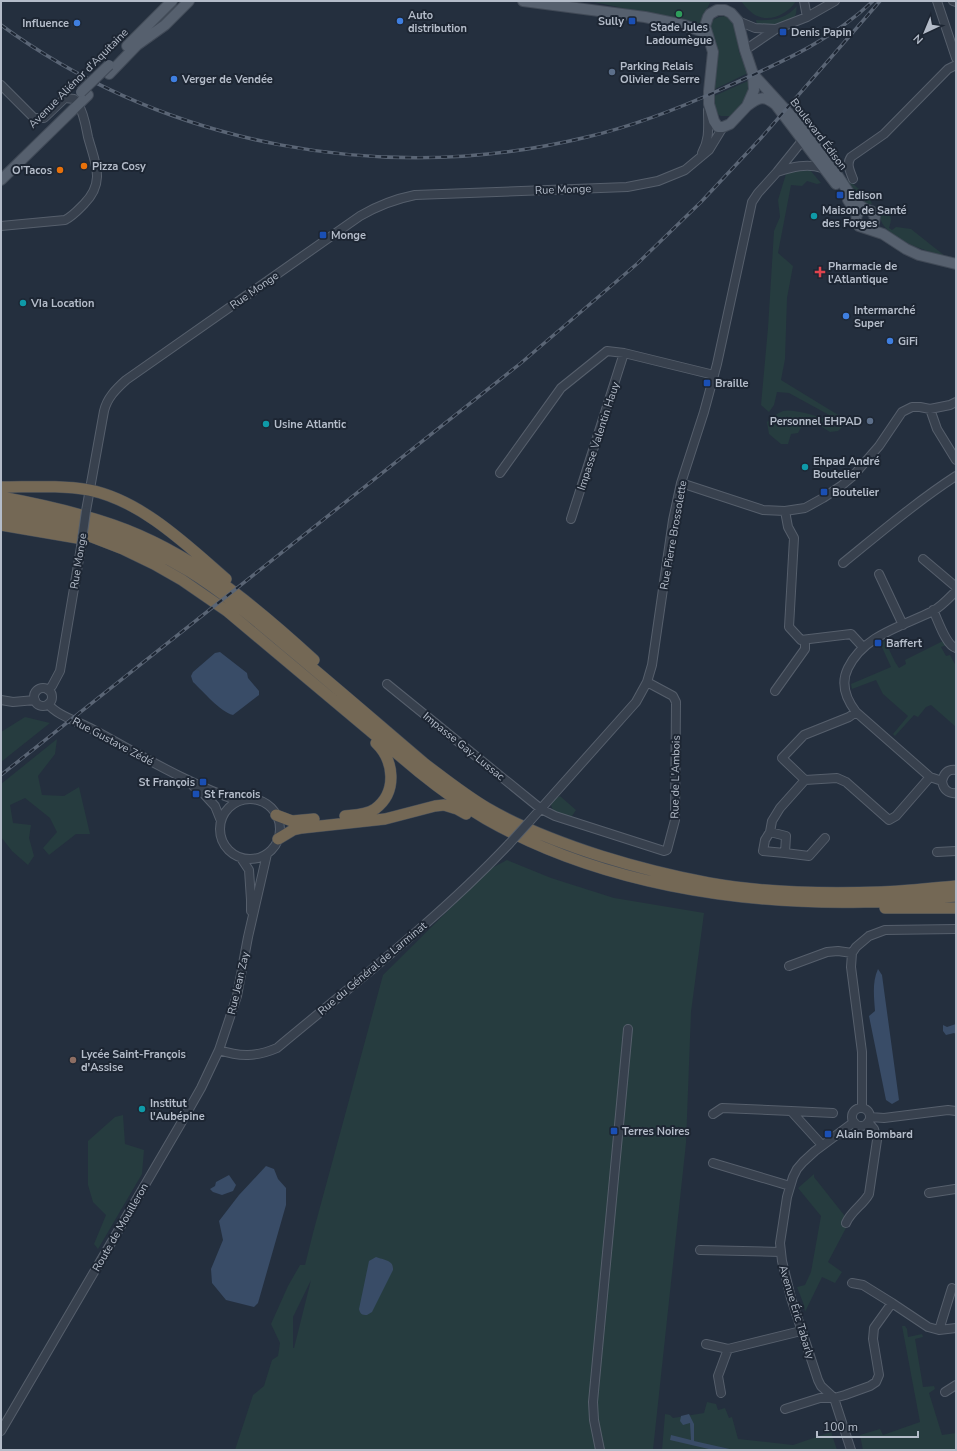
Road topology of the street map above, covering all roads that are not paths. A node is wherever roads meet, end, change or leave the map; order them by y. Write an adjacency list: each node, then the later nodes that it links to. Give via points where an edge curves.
1 (172, 1): 25 (main road, Avenue Aliénor d'Aquitaine)
2 (180, 1): 21 (main road, Avenue Aliénor d'Aquitaine)
3 (189, 1): 18 (main road, Avenue Aliénor d'Aquitaine)
4 (197, 1): 18 (main road, Avenue Aliénor d'Aquitaine, via 172,23)
5 (523, 1): 17 (main road)
6 (717, 1): 14 (main road)
7 (724, 1): 13 (main road)
8 (804, 1): 15 (street)
9 (835, 1): 15 (street)
10 (953, 1): 12 (street)
11 (940, 2): 23 (street)
12 (956, 2)
13 (727, 11): 14 (main road, via 721,10); 16 (main road)
14 (711, 14): 17 (main road); 20 (main road, via 705,26)
15 (807, 16): 19 (street)
16 (738, 21): 19 (street, via 755,28); 22 (main road)
17 (684, 24): 20 (main road)
18 (165, 25): 21 (main road, Avenue Aliénor d'Aquitaine)
19 (776, 29): 22 (street)
20 (706, 33): 29 (main road, via 713,52)
21 (149, 36): 25 (main road, Avenue Aliénor d'Aquitaine)
22 (745, 50): 26 (main road)
23 (956, 58)
24 (956, 65): 38 (street, via 884,134 848,160)
25 (109, 69): 28 (main road, Avenue Aliénor d'Aquitaine)
26 (753, 74): 30 (main road, via 754,90); 31 (main road, Boulevard Édison)
27 (1, 85): 28 (street, via 34,118 44,118 65,98)
28 (80, 98): 36 (main road, Avenue Aliénor d'Aquitaine); 39 (main road, Avenue Aliénor d'Aquitaine); 42 (street, via 98,173 94,192 65,220)
29 (709, 104): 32 (main road, via 714,121 718,127); 34 (street, Rue Monge, via 709,137)
30 (747, 106): 32 (main road, via 730,124); 33 (main road, Boulevard Édison, via 759,98 768,99 776,105)
31 (799, 125): 33 (street); 40 (main road, Boulevard Édison, via 832,167)
32 (723, 127): 34 (street, Rue Monge, via 709,150)
33 (802, 141): 35 (main road, Boulevard Édison); 37 (street, Rue Pierre Brossolette)
34 (700, 157): 55 (street, Rue Monge, via 678,174 640,185 415,195 375,207 126,380 106,404)
35 (822, 168): 37 (street, via 794,167); 40 (main road, Boulevard Édison)
36 (1, 172)
37 (777, 172): 47 (street, Rue Pierre Brossolette, via 752,202)
38 (853, 179)
39 (1, 180)
40 (861, 212): 41 (main road, Boulevard Édison, via 868,209 873,213); 43 (main road, Boulevard Édison, via 857,223)
41 (875, 220): 43 (main road); 44 (main road, Boulevard Édison)
42 (1, 226)
43 (867, 228): 44 (main road, Boulevard Édison)
44 (883, 234): 45 (main road, Boulevard Édison, via 919,256)
45 (956, 264)
46 (624, 352): 47 (street); 51 (street, via 606,351 561,388); 60 (street, Impasse Valentin Hauy)
47 (714, 375): 53 (street, Rue Pierre Brossolette)
48 (956, 402): 49 (street)
49 (930, 409): 50 (street, via 937,429); 58 (street, via 912,407 902,412 866,462 841,486 811,505 794,511)
50 (956, 459)
51 (500, 474)
52 (956, 476): 64 (street, via 906,511)
53 (681, 483): 58 (street, via 763,510); 74 (street, Rue Pierre Brossolette, via 652,665)
54 (1, 487): 55 (highway, via 69,487)
55 (89, 490): 69 (highway, via 124,503 158,522 255,604); 76 (street, Rue Monge, bridge, via 60,671)
56 (1, 497): 69 (highway, via 69,511 130,532 196,566)
57 (1, 506): 82 (highway, via 54,516 101,530 158,554 188,570 234,602)
58 (785, 511): 71 (street, via 788,527 794,538 790,627 801,640)
59 (1, 515): 62 (highway, via 53,524)
60 (571, 519)
61 (1, 525): 62 (highway)
62 (98, 540): 83 (highway, via 123,549 182,580 233,616)
63 (923, 559): 66 (street)
64 (843, 563)
65 (879, 574): 70 (street)
66 (956, 587)
67 (956, 591): 68 (street)
68 (934, 610): 70 (street); 73 (street, via 948,643)
69 (262, 614): 82 (highway, via 366,706)
70 (903, 624): 72 (street)
71 (805, 640): 72 (street, via 851,634); 77 (street, via 805,648)
72 (863, 647): 81 (street, via 852,660 845,675 844,690)
73 (956, 648)
74 (647, 682): 91 (street, Rue Pierre Brossolette, via 636,702); 91 (street, Rue de L'Ambois, via 673,696 676,702 675,820 667,850 570,821)
75 (387, 684): 91 (street, Impasse Gay-Lussac)
76 (48, 690): 79 (street, via 37,690); 80 (street, via 52,697)
77 (776, 691)
78 (1, 700): 79 (street)
79 (35, 700): 80 (street, via 41,705)
80 (48, 704): 85 (street, Rue Gustave Zédé, via 60,713)
81 (856, 712): 86 (street); 87 (street, via 850,717 804,735 782,758)
82 (374, 721): 106 (highway, via 467,795 517,824 548,838 660,872)
83 (362, 725): 92 (highway, via 369,737 384,751 391,771 388,793 376,808 360,815 300,821); 93 (highway, via 448,795)
84 (956, 770): 88 (street, via 946,773)
85 (179, 776): 90 (street, Rue Gustave Zédé); 94 (street, Rue Gustave Zédé, via 204,794 215,806)
86 (930, 777): 87 (street, via 896,816 889,820 846,782 837,778); 88 (street)
87 (805, 780): 96 (street, via 780,808 772,821)
88 (942, 781): 89 (street, via 948,792)
89 (956, 793)
90 (240, 801): 92 (street, via 262,802); 94 (street, via 225,812)
91 (541, 809): 95 (street, Rue Pierre Brossolette)
92 (276, 815): 98 (street, via 279,826)
93 (488, 820): 98 (highway, via 474,818 444,805 384,819 302,828); 106 (highway, via 545,848 612,871 708,893)
94 (221, 821): 103 (street, via 220,831 224,845)
95 (529, 822): 114 (street, Rue du Général de Larminat, bridge, via 460,893 412,937 276,1048 251,1056 233,1055)
96 (770, 832): 101 (street, via 786,836); 101 (street, via 763,851)
97 (826, 838): 101 (street, via 809,856)
98 (278, 839): 102 (street)
99 (956, 851): 100 (street)
100 (937, 852)
101 (785, 853)
102 (267, 854): 103 (street, via 259,858); 110 (street)
103 (242, 858): 110 (street, via 249,870 252,900)
104 (956, 881): 106 (highway, via 857,888 800,886)
105 (956, 886): 106 (highway, via 882,892)
106 (776, 895): 107 (highway, via 866,902); 108 (highway, via 800,906)
107 (956, 896)
108 (956, 908)
109 (956, 930): 111 (street, via 885,930 869,936)
110 (248, 937): 114 (street, Rue Jean Zay, via 237,996)
111 (852, 953): 112 (street, via 827,952); 115 (street, via 851,967 862,1052)
112 (789, 966)
113 (628, 1029): 147 (street, via 593,1402)
114 (218, 1050): 143 (street, Route de Mouilleron, via 201,1088 180,1125)
115 (862, 1108): 120 (street, via 868,1112); 121 (street, via 853,1113)
116 (791, 1111): 118 (street); 119 (street, via 722,1108); 122 (street)
117 (956, 1111): 120 (street)
118 (833, 1113)
119 (713, 1114)
120 (869, 1120): 121 (street, via 861,1126); 128 (street, via 877,1140 869,1194)
121 (854, 1122): 122 (street, Avenue Éric Tabarly)
122 (822, 1145): 124 (street, Avenue Éric Tabarly, via 803,1162)
123 (713, 1163): 124 (street)
124 (790, 1186): 130 (street, Avenue Éric Tabarly)
125 (956, 1189): 126 (street); 127 (street)
126 (929, 1193)
127 (956, 1193)
128 (846, 1223)
129 (700, 1250): 130 (street)
130 (781, 1252): 136 (street, Avenue Éric Tabarly, via 790,1298)
131 (852, 1283): 133 (street, via 863,1285)
132 (952, 1288): 135 (street)
133 (892, 1303): 135 (street, via 928,1327); 142 (street, via 874,1328 873,1338 879,1375 876,1382)
134 (956, 1328): 135 (street)
135 (939, 1330)
136 (801, 1331): 138 (street); 142 (street, Avenue Éric Tabarly, via 818,1380)
137 (706, 1344): 138 (street)
138 (728, 1349): 140 (street, via 718,1376)
139 (956, 1385): 141 (street)
140 (721, 1392)
141 (945, 1392)
142 (834, 1398): 144 (street, via 820,1398); 148 (street, Avenue Éric Tabarly)
143 (18, 1402): 145 (street, Route de Mouilleron); 146 (street, Route de Mouilleron)
144 (785, 1409)
145 (1, 1431)
146 (1, 1437)
147 (600, 1450)
148 (851, 1450)

